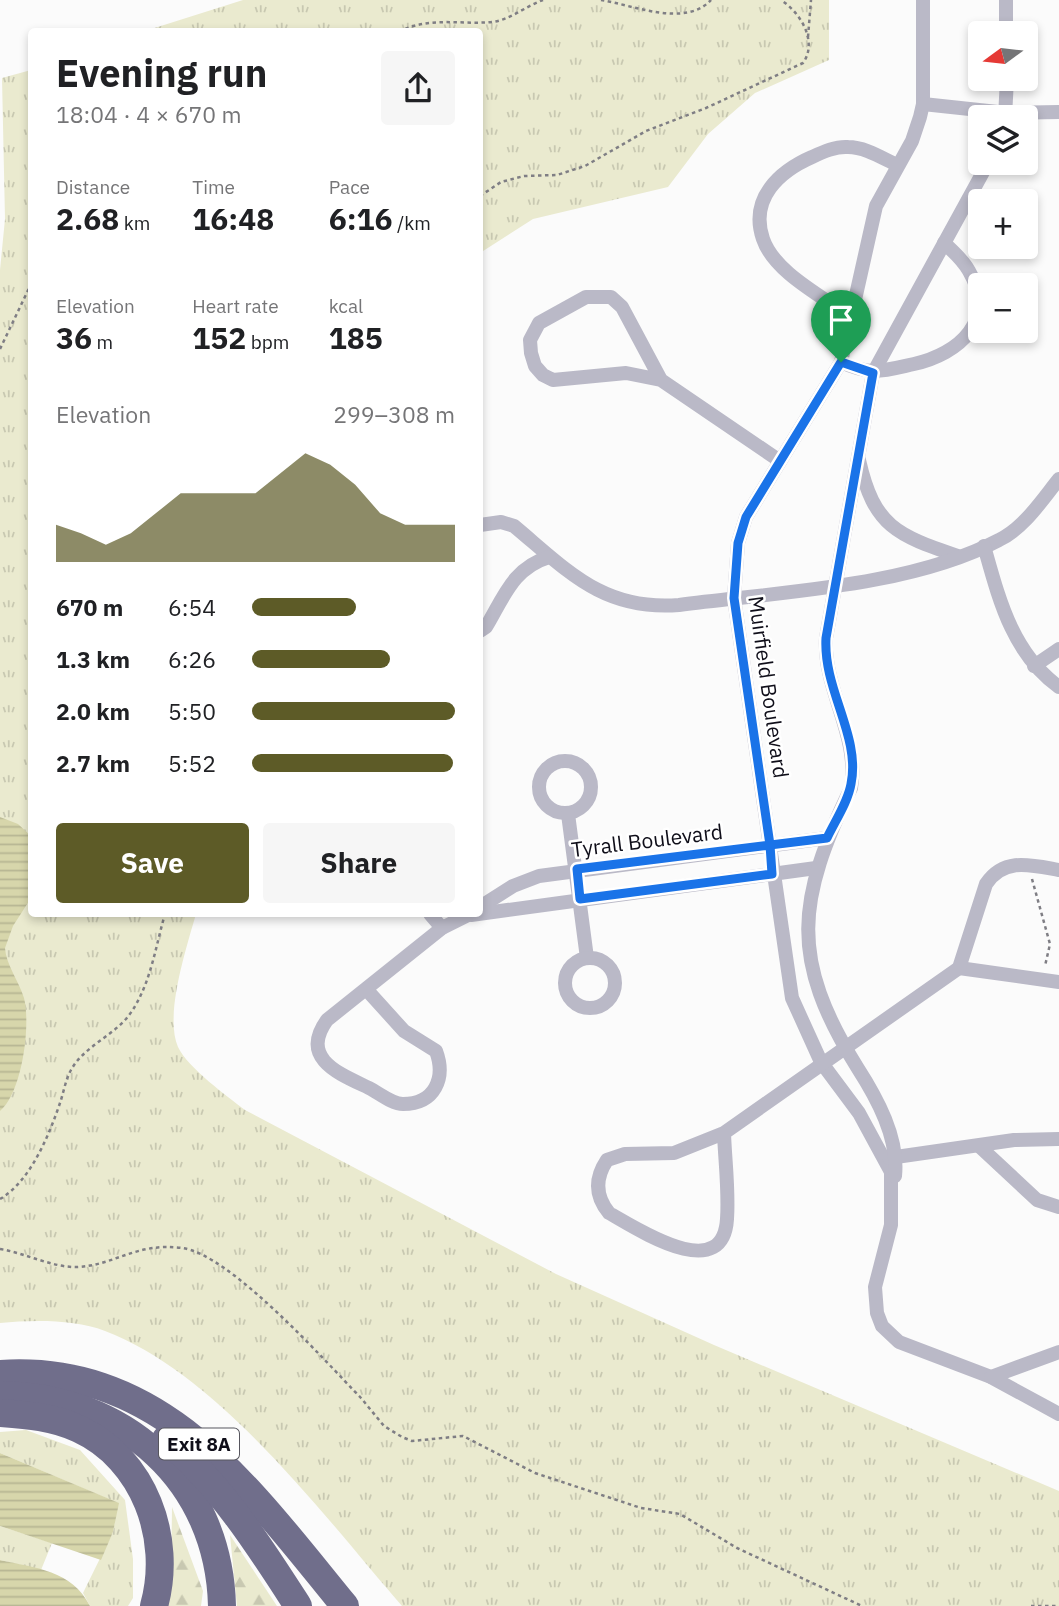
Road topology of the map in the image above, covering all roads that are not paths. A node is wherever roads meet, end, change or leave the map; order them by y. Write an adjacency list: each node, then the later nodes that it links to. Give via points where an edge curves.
1 (923, 0): 4 (street, Muirfield Boulevard)
2 (1006, 0): 3 (street)
3 (1006, 21)
4 (923, 104): 5 (street); 8 (street, Muirfield Boulevard, via 912,141)
5 (968, 110)
6 (1059, 113): 7 (street)
7 (1038, 114)
8 (897, 165): 11 (street, Muirfield Boulevard, via 876,206); 11 (street, via 863,149 827,150 776,177 762,208 762,238 770,252 785,269)
9 (981, 175): 10 (street, Muirfield Boulevard)
10 (944, 243): 13 (street, Muirfield Boulevard); 13 (street, via 976,284 972,328 937,359)
11 (849, 316): 12 (street, Muirfield Boulevard)
12 (841, 362): 13 (street); 16 (street, Muirfield Boulevard)
13 (873, 373): 15 (street, Muirfield Boulevard)
14 (661, 380): 14 (street, via 622,307 611,297 586,296 539,323 530,340 535,366 553,380 626,373); 16 (street)
15 (857, 452): 21 (street, via 866,492 888,523 913,539); 22 (street, Muirfield Boulevard)
16 (780, 461): 23 (street, Muirfield Boulevard, via 746,517 738,543)
17 (1059, 480): 19 (street, via 1017,528)
18 (483, 525): 20 (street, via 514,526)
19 (984, 546): 21 (street); 26 (street, via 1002,608)
20 (549, 556): 23 (street, via 583,582 622,602 656,607); 24 (street, via 526,565)
21 (958, 556): 22 (street, via 887,577)
22 (835, 584): 23 (street); 29 (street, Muirfield Boulevard, via 825,657 849,737 853,774)
23 (734, 598): 30 (street, Muirfield Boulevard)
24 (483, 627)
25 (1059, 649): 26 (street)
26 (1034, 666): 27 (street)
27 (1059, 687)
28 (568, 814): 34 (street)
29 (827, 838): 30 (street, Tyrall Boulevard); 31 (street, Muirfield Boulevard)
30 (770, 845): 33 (street, Muirfield Boulevard); 34 (street, Tyrall Boulevard)
31 (816, 868): 33 (street, Tyrall Boulevard); 44 (street, Muirfield Boulevard, via 808,932 813,979)
32 (1059, 870): 41 (street, via 1012,864 992,874)
33 (772, 874): 34 (street, Tyrall Boulevard); 45 (street, Muirfield Boulevard, via 792,998)
34 (579, 884): 35 (street, Tyrall Boulevard, via 526,881); 36 (street, Tyrall Boulevard); 40 (street)
35 (483, 905)
36 (483, 911)
37 (433, 917): 39 (street)
38 (464, 917): 39 (street, Tyrall Boulevard)
39 (442, 928): 43 (street, Tyrall Boulevard)
40 (587, 958)
41 (959, 968): 42 (street); 44 (street)
42 (1052, 981)
43 (366, 989): 43 (street, Tyrall Boulevard, via 319,1031 321,1057 330,1069 400,1104 414,1103 439,1084 442,1072 436,1051 404,1031)
44 (845, 1047): 45 (street); 49 (street, Muirfield Boulevard, via 875,1096)
45 (821, 1062): 46 (street); 49 (street, Muirfield Boulevard)
46 (724, 1133): 46 (street, via 674,1153 617,1155 607,1160 598,1179 602,1205 667,1244 701,1252 712,1247 722,1240 727,1222)
47 (1059, 1139): 48 (street)
48 (979, 1146): 49 (street); 50 (street, via 1037,1200)
49 (890, 1158): 53 (street, Muirfield Boulevard, via 891,1225 875,1287 882,1326 899,1342)
50 (1059, 1207)
51 (1059, 1352): 53 (street)
52 (0, 1376): 59 (highway, via 60,1382 144,1420 225,1500); 60 (highway, Exit 8A, via 30,1372 64,1375 96,1383 155,1409 245,1486)
53 (991, 1377): 56 (street, Muirfield Boulevard)
54 (0, 1395): 58 (highway, via 29,1395 84,1408 111,1420 156,1452 193,1499 208,1531 218,1560)
55 (0, 1413): 57 (highway, via 51,1419 78,1428 123,1461 138,1482 158,1532 161,1562)
56 (1059, 1414)
57 (154, 1606)
58 (222, 1606)
59 (298, 1606)
60 (345, 1606)

